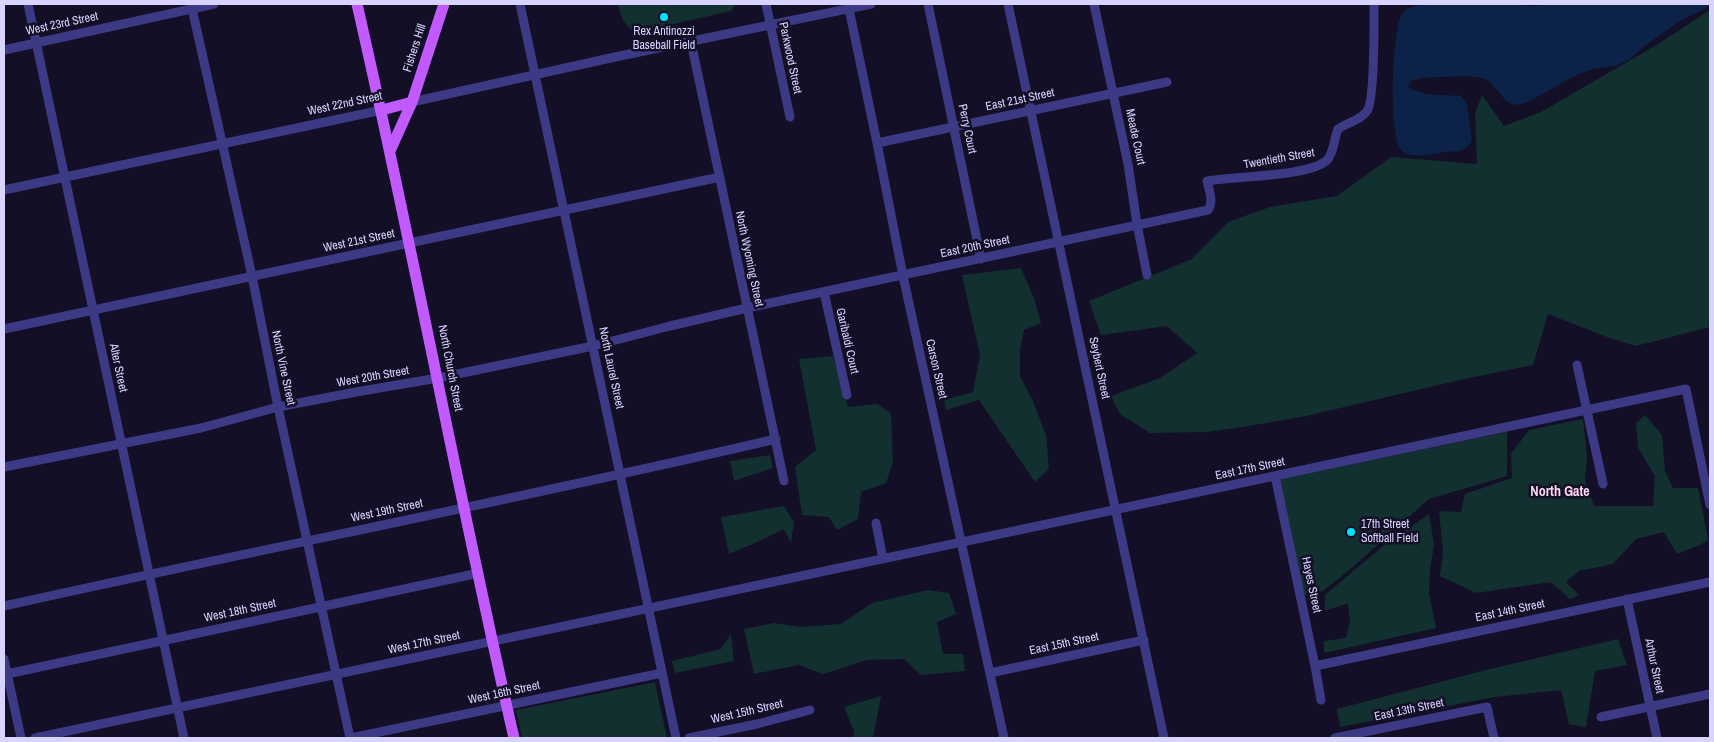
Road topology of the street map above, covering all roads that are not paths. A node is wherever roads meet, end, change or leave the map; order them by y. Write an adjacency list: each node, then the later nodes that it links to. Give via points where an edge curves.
1 (28, 4): 16 (street, Alter Street)
2 (214, 4): 12 (street, West 23rd Street)
3 (357, 4): 22 (main road, North Church Street)
4 (444, 4): 21 (main road, Fishers Hill)
5 (520, 4): 18 (street, North Laurel Street)
6 (766, 4): 14 (street, Parkwood Street)
7 (871, 4): 13 (street, West 22nd Street)
8 (928, 4): 25 (street, Perry Court)
9 (1008, 4): 23 (street, Seybert Street)
10 (1094, 4): 20 (street, Meade Court)
11 (1374, 4): 33 (street, Twentieth Street, via 1372,93 1368,110 1338,130 1332,153 1317,167 1207,181 1211,202)
12 (191, 6): 16 (street, West 23rd Street); 26 (street, North Vine Street)
13 (848, 6): 14 (street, West 22nd Street); 27 (street, Carson Street)
14 (771, 25): 15 (street, West 22nd Street); 24 (street, Parkwood Street)
15 (691, 42): 18 (street, West 22nd Street); 30 (street, North Wyoming Street)
16 (36, 43): 17 (street, West 23rd Street); 29 (street, Alter Street)
17 (4, 50)
18 (535, 74): 21 (street, West 22nd Street); 32 (street, North Laurel Street)
19 (1167, 82): 20 (street, East 21st Street)
20 (1113, 93): 23 (street, East 21st Street); 34 (street, Meade Court)
21 (412, 102): 22 (main road, West 22nd Street); 28 (main road, Fishers Hill)
22 (382, 110): 26 (street, West 22nd Street); 28 (main road, North Church Street)
23 (1031, 110): 25 (street, East 21st Street); 35 (street, Seybert Street)
24 (790, 117)
25 (954, 126): 27 (street, East 21st Street); 37 (street, Perry Court)
26 (221, 143): 29 (street, West 22nd Street); 39 (street, North Vine Street)
27 (877, 143): 40 (street, Carson Street)
28 (390, 151): 36 (main road, North Church Street)
29 (64, 177): 31 (street, West 22nd Street); 43 (street, Alter Street)
30 (720, 177): 32 (street, West 21st Street); 42 (street, North Wyoming Street)
31 (4, 190)
32 (564, 210): 36 (street, West 21st Street); 45 (street, North Laurel Street)
33 (1208, 210): 34 (street, East 20th Street)
34 (1137, 224): 35 (street, East 20th Street); 38 (street, Meade Court)
35 (1059, 242): 37 (street, East 20th Street); 60 (street, Seybert Street)
36 (410, 243): 39 (street, West 21st Street); 47 (main road, North Church Street)
37 (981, 259): 40 (street, East 20th Street)
38 (1147, 275)
39 (252, 276): 43 (street, West 21st Street); 49 (street, North Vine Street)
40 (903, 276): 41 (street, East 20th Street); 63 (street, Carson Street)
41 (824, 292): 42 (street, East 20th Street); 48 (street, Garibaldi Court)
42 (747, 308): 45 (street, West 20th Street); 51 (street, North Wyoming Street)
43 (93, 310): 44 (street, West 21st Street); 52 (street, Alter Street)
44 (4, 329)
45 (593, 346): 47 (street, West 20th Street); 54 (street, North Laurel Street)
46 (1577, 365): 50 (street)
47 (438, 378): 49 (street, West 20th Street); 59 (main road, North Church Street)
48 (847, 395)
49 (278, 407): 52 (street, West 20th Street); 62 (street, North Vine Street)
50 (1587, 410): 55 (street, East 17th Street); 57 (street); 58 (street, East 17th Street, via 1686,390)
51 (776, 439): 54 (street, West 19th Street); 56 (street, North Wyoming Street)
52 (121, 445): 53 (street, West 20th Street); 67 (street, Alter Street)
53 (4, 467)
54 (620, 474): 59 (street, West 19th Street); 72 (street, North Laurel Street)
55 (1275, 476): 60 (street, East 17th Street); 77 (street, Hayes Street)
56 (784, 480)
57 (1603, 484)
58 (1710, 505)
59 (463, 508): 62 (street, West 19th Street); 66 (main road, North Church Street)
60 (1116, 510): 63 (street, East 17th Street); 74 (street, Seybert Street)
61 (876, 523): 64 (street)
62 (308, 541): 67 (street, West 19th Street); 71 (street, North Vine Street)
63 (962, 542): 64 (street, East 17th Street); 79 (street, Carson Street)
64 (883, 559): 65 (street, East 17th Street)
65 (819, 572): 72 (street, West 17th Street)
66 (479, 574): 71 (street, West 18th Street); 75 (main road, North Church Street)
67 (150, 575): 70 (street, West 19th Street); 73 (street, Alter Street)
68 (1710, 582): 69 (street, East 14th Street)
69 (1626, 599): 77 (street, East 14th Street); 85 (street, Arthur Street)
70 (4, 606)
71 (322, 607): 73 (street, West 18th Street); 81 (street, North Vine Street)
72 (649, 608): 75 (street, West 17th Street); 78 (street, North Laurel Street)
73 (163, 640): 80 (street, West 18th Street); 86 (street, Alter Street)
74 (1144, 640): 79 (street, East 15th Street); 97 (street, Seybert Street)
75 (493, 641): 81 (street, West 17th Street); 84 (main road, North Church Street)
76 (4, 659): 80 (street)
77 (1315, 666): 83 (street, Hayes Street)
78 (662, 673): 84 (street, West 16th Street); 94 (street, North Laurel Street)
79 (990, 673): 96 (street, Carson Street)
80 (7, 674): 89 (street)
81 (336, 674): 86 (street, West 17th Street); 92 (street, North Vine Street)
82 (1710, 694): 85 (street)
83 (1321, 700)
84 (507, 706): 92 (street, West 16th Street); 93 (main road, North Church Street)
85 (1650, 706): 88 (street); 100 (street, Arthur Street)
86 (177, 708): 90 (street, West 17th Street); 91 (street, Alter Street)
87 (810, 710): 95 (street, West 15th Street)
88 (1601, 717)
89 (21, 738)
90 (35, 738)
91 (184, 738)
92 (351, 738)
93 (514, 738)
94 (676, 738)
95 (689, 738)
96 (1004, 738)
97 (1164, 738)
98 (1336, 738): 99 (street, East 13th Street, via 1487,707)
99 (1494, 738)
100 (1657, 738)

